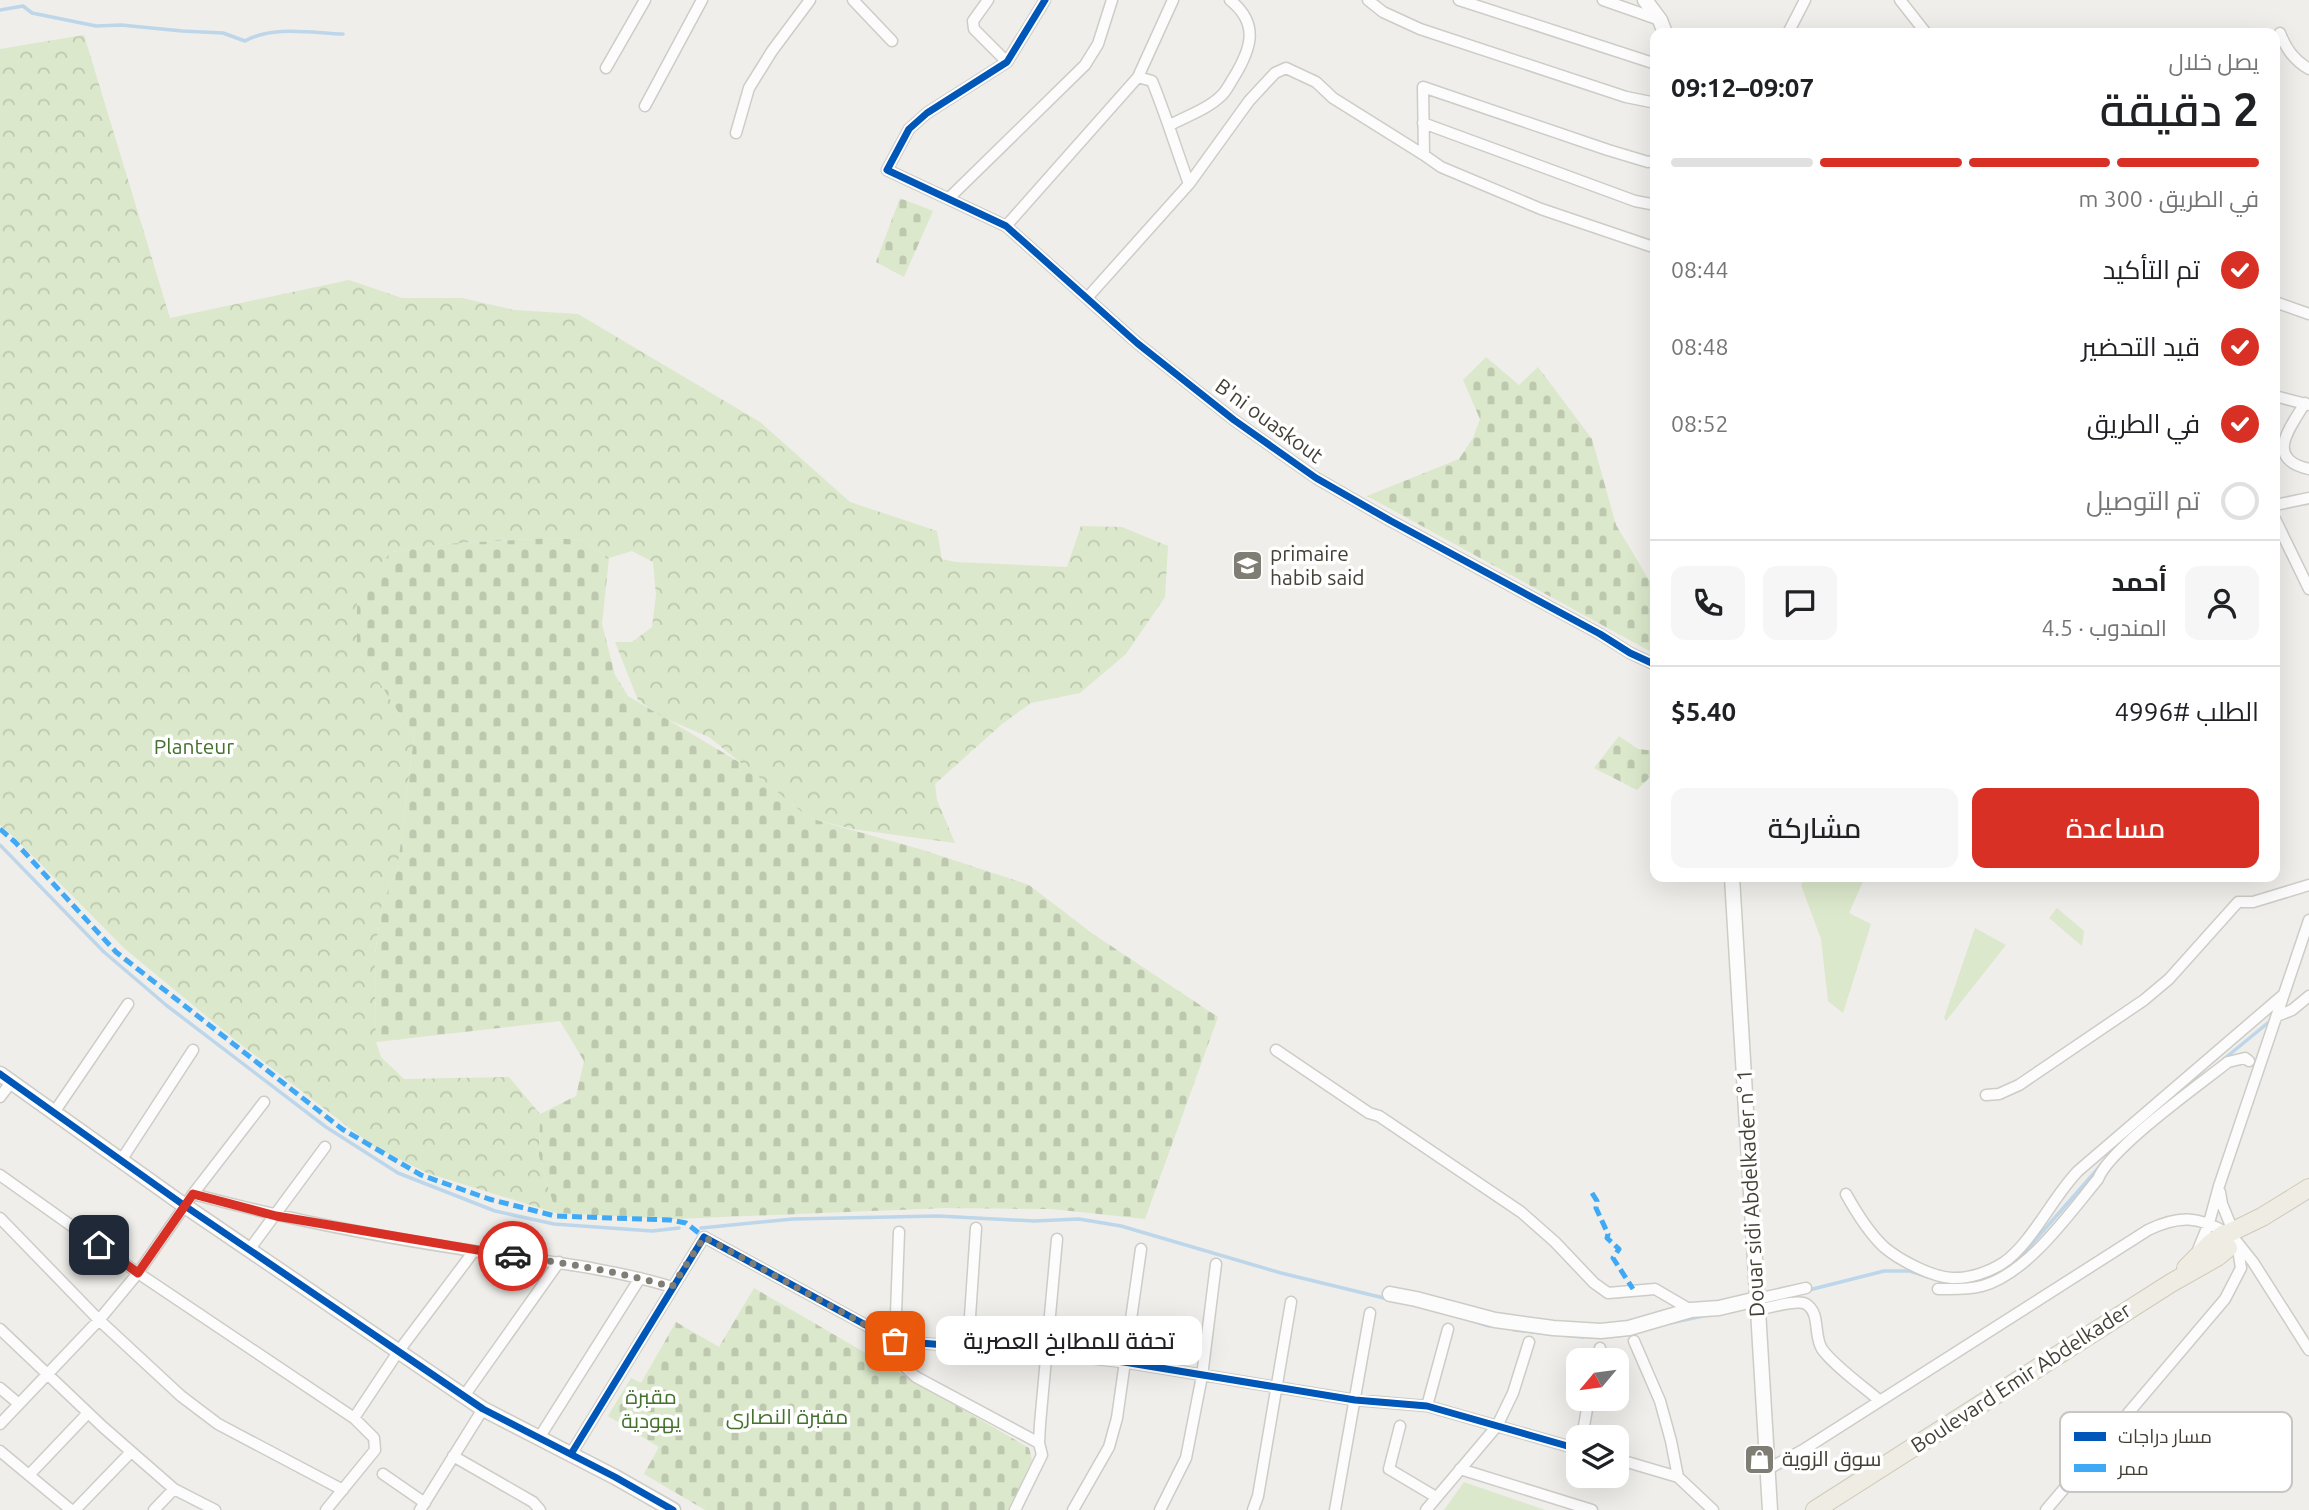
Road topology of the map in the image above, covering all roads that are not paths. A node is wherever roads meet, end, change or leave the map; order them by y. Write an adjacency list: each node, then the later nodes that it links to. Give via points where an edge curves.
1 (702, 0): 27 (street)
2 (810, 0): 30 (street, via 749,88)
3 (853, 0): 20 (street)
4 (988, 0): 21 (street, via 973,21 974,29)
5 (1045, 0): 21 (street)
6 (1173, 0): 25 (street)
7 (1230, 0): 29 (street, via 1248,21 1251,36 1245,58 1223,94)
8 (1368, 0): 26 (street, via 1420,29)
9 (1459, 0): 22 (street)
10 (1603, 0): 16 (street)
11 (1645, 0): 16 (street)
12 (1805, 0): 17 (street)
13 (1900, 0): 18 (street)
14 (1109, 1): 34 (street, via 1098,44 1085,65)
15 (639, 2): 23 (street)
16 (1662, 27)
17 (1791, 28)
18 (1922, 28)
19 (2280, 33): 24 (street, via 2286,49)
20 (892, 41)
21 (1007, 62): 34 (street, B'ni ouaskout, via 909,130 887,170)
22 (1650, 62)
23 (606, 68)
24 (2309, 69)
25 (1138, 77): 29 (street, via 1152,81); 36 (street)
26 (1650, 102)
27 (645, 106)
28 (1423, 123): 31 (street); 32 (street, via 1423,87); 35 (street)
29 (1170, 125): 33 (street)
30 (736, 132)
31 (1424, 155): 33 (street, via 1332,98 1316,82 1286,68 1275,73 1249,101); 37 (street, via 1441,167 1541,209)
32 (1650, 162)
33 (1189, 184): 38 (street)
34 (948, 199): 36 (street, B'ni ouaskout)
35 (1650, 204)
36 (1006, 226): 38 (street, B'ni ouaskout)
37 (1650, 246)
38 (1087, 298): 48 (street, B'ni ouaskout, via 1234,420 1317,478)
39 (2280, 304): 40 (street)
40 (2309, 314)
41 (2280, 397): 42 (street)
42 (2307, 404): 43 (street, via 2282,446 2291,461)
43 (2309, 469)
44 (2309, 498): 45 (street)
45 (2280, 504)
46 (2280, 529): 47 (street)
47 (2309, 589)
48 (1650, 662)
49 (1732, 882): 93 (street, Douar sidi Abdelkader n° 1)
50 (2309, 885): 61 (street, via 2238,902 2169,979 2144,1000 2019,1085)
51 (2309, 920): 52 (street)
52 (2306, 938): 53 (street)
53 (2283, 995): 56 (street); 70 (street, via 2078,1171 2025,1242 2003,1263 1978,1275 1951,1278 1909,1264 1884,1246)
54 (2309, 996): 56 (street)
55 (128, 1004): 64 (street)
56 (2277, 1016): 68 (street)
57 (193, 1050): 66 (street)
58 (1276, 1050): 94 (street, via 1500,1197 1608,1293 1655,1289)
59 (2249, 1061): 90 (street, via 2228,1062 2138,1134 2010,1274 1985,1285)
60 (6, 1077): 62 (street); 64 (street)
61 (1986, 1095)
62 (0, 1097)
63 (264, 1102): 71 (street)
64 (55, 1111): 66 (street)
65 (325, 1147): 72 (street)
66 (122, 1159): 71 (street)
67 (0, 1175): 83 (street)
68 (2219, 1186): 76 (street); 76 (street)
69 (2309, 1188): 76 (main road)
70 (1846, 1194)
71 (189, 1200): 72 (street); 79 (street); 83 (street)
72 (276, 1216): 79 (street); 80 (street)
73 (0, 1218): 96 (street)
74 (976, 1228): 102 (street)
75 (899, 1232): 99 (street)
76 (2228, 1238): 84 (street); 85 (street); 87 (main road, via 2194,1259); 87 (main road, Boulevard Emir Abdelkader, via 2217,1257); 113 (street, via 2195,1219 2176,1219 2148,1230)
77 (1058, 1239): 105 (street)
78 (1141, 1248): 106 (street)
79 (250, 1250): 104 (street)
80 (474, 1251): 81 (street); 104 (street)
81 (559, 1262): 86 (street); 111 (street)
82 (1216, 1264): 108 (street)
83 (138, 1273): 96 (street); 119 (street)
84 (2238, 1276): 85 (street); 117 (street, via 2225,1299)
85 (2264, 1277): 103 (street)
86 (640, 1278): 88 (street); 123 (street)
87 (2171, 1283): 156 (main road, Boulevard Emir Abdelkader)
88 (672, 1287): 99 (street, via 704,1237); 128 (street)
89 (1807, 1287): 93 (street)
90 (1938, 1289)
91 (1390, 1294): 94 (street, via 1495,1320 1601,1331)
92 (1291, 1302): 109 (street)
93 (1757, 1304): 94 (street); 113 (street, via 1807,1304 1815,1313 1816,1337 1823,1350); 132 (street, Douar sidi Abdelkader n° 1)
94 (1691, 1310)
95 (1370, 1312): 112 (street)
96 (99, 1320): 107 (street); 137 (street, via 218,1424)
97 (0, 1329): 107 (street)
98 (1448, 1329): 115 (street)
99 (895, 1341): 102 (street); 124 (street, via 905,1367 916,1377)
100 (1528, 1342): 122 (street, via 1513,1393)
101 (1634, 1342): 135 (street, via 1660,1401)
102 (968, 1346): 105 (street)
103 (2309, 1350)
104 (398, 1352): 111 (street); 119 (street)
105 (1045, 1353): 106 (street); 124 (street)
106 (1124, 1362): 108 (street); 148 (street, via 1109,1447)
107 (49, 1374): 114 (street); 118 (street)
108 (1202, 1376): 109 (street); 149 (street, via 1186,1458)
109 (1278, 1387): 112 (street); 150 (street)
110 (0, 1388): 114 (street)
111 (464, 1396): 116 (street)
112 (1354, 1400): 115 (street); 151 (street)
113 (1880, 1401): 132 (street)
114 (19, 1404): 120 (street)
115 (1427, 1406): 122 (street)
116 (483, 1409): 123 (street); 129 (street)
117 (2129, 1412)
118 (88, 1413): 127 (street); 134 (street)
119 (355, 1419): 137 (street, via 374,1438 375,1450)
120 (0, 1424)
121 (1400, 1426): 139 (street, via 1389,1469)
122 (1497, 1426): 125 (street); 131 (street)
123 (539, 1438): 128 (street)
124 (1038, 1443): 147 (street, via 1039,1465)
125 (1566, 1446)
126 (0, 1451): 134 (street)
127 (131, 1452): 136 (street); 141 (street)
128 (571, 1454): 146 (street)
129 (453, 1456): 140 (street); 145 (street)
130 (1629, 1462): 135 (street)
131 (1460, 1469): 139 (street); 153 (street)
132 (1768, 1469): 155 (street, Douar sidi Abdelkader n° 1)
133 (383, 1474): 140 (street)
134 (29, 1475): 141 (street)
135 (1678, 1477): 154 (street)
136 (174, 1489): 142 (street); 143 (street)
137 (343, 1490): 144 (street)
138 (2061, 1492): 157 (street)
139 (1436, 1497): 152 (street)
140 (422, 1506)
141 (73, 1510)
142 (154, 1510)
143 (215, 1510)
144 (326, 1510)
145 (540, 1510)
146 (673, 1510)
147 (1015, 1510)
148 (1073, 1510)
149 (1160, 1510)
150 (1253, 1510)
151 (1335, 1510)
152 (1426, 1510)
153 (1592, 1510)
154 (1713, 1510)
155 (1770, 1510)
156 (1815, 1510)
157 (2046, 1510)

